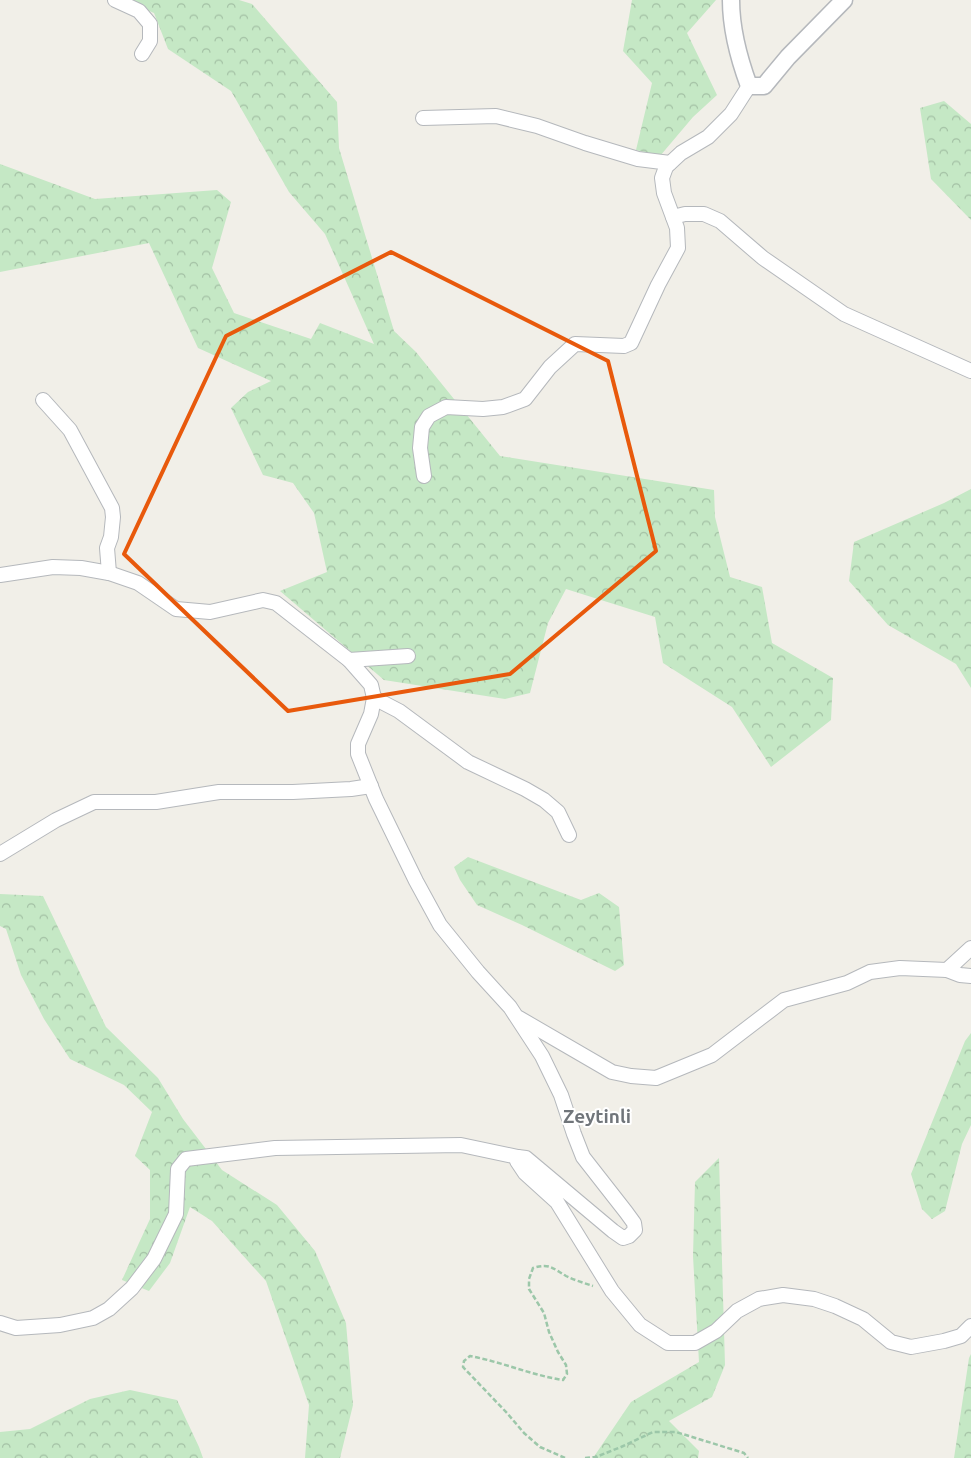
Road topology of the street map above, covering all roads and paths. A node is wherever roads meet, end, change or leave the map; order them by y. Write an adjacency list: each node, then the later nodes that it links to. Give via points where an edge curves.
1 (115, 0): 4 (street, via 139,10 150,24 150,41)
2 (731, 0): 5 (street, via 740,60)
3 (844, 0): 5 (street, via 788,56 764,86)
4 (142, 54)
5 (749, 86): 7 (street, via 731,114 708,137)
6 (423, 118): 7 (street, via 496,116 638,159)
7 (670, 163): 8 (street, via 662,178)
8 (673, 217): 9 (street, via 704,214 720,221 763,258 844,314); 11 (street, via 678,228 678,248 631,343 624,346 575,344 550,367 525,399 503,407 446,407 429,416 422,426 420,448)
9 (971, 371)
10 (43, 400): 12 (street, via 70,430 112,508)
11 (424, 476)
12 (109, 573): 13 (street, via 53,567); 15 (street, via 138,583 176,609 210,612 264,600 276,603)
13 (0, 574)
14 (408, 656): 15 (street)
15 (349, 660): 16 (street, via 370,685)
16 (374, 698): 17 (street, via 358,744 358,754); 18 (street, via 400,711 468,762 544,800 558,812)
17 (371, 786): 19 (street, via 292,792 219,792 156,802 94,802 56,820); 23 (street, via 440,925)
18 (569, 835)
19 (0, 854)
20 (971, 948): 21 (street)
21 (947, 970): 22 (street, via 960,976); 23 (street, via 900,968 870,972 847,983 784,1000 712,1055 656,1078 612,1072)
22 (971, 976)
23 (516, 1016): 24 (street, via 561,1095 584,1157 634,1223 635,1230 623,1238 526,1158)
24 (518, 1157): 25 (street, via 525,1173 557,1202); 26 (street, via 461,1145 275,1148 186,1159 178,1169 176,1214 154,1259 132,1288 109,1309 93,1318 60,1325 16,1328)
25 (612, 1291): 27 (street, via 640,1325 668,1343 695,1344 716,1331 737,1311 759,1299 783,1295 814,1299 835,1306 863,1319 891,1342 911,1347 944,1342 961,1336); 28 (path, via 567,1276 555,1268 533,1268 529,1289 544,1312 549,1332 566,1365 567,1374 563,1380 470,1356 464,1361 463,1367 524,1432 540,1447)
26 (0, 1323)
27 (971, 1326)
28 (565, 1458)
29 (585, 1458): 30 (path, via 596,1457 653,1432 676,1432 744,1453)
30 (748, 1458)

